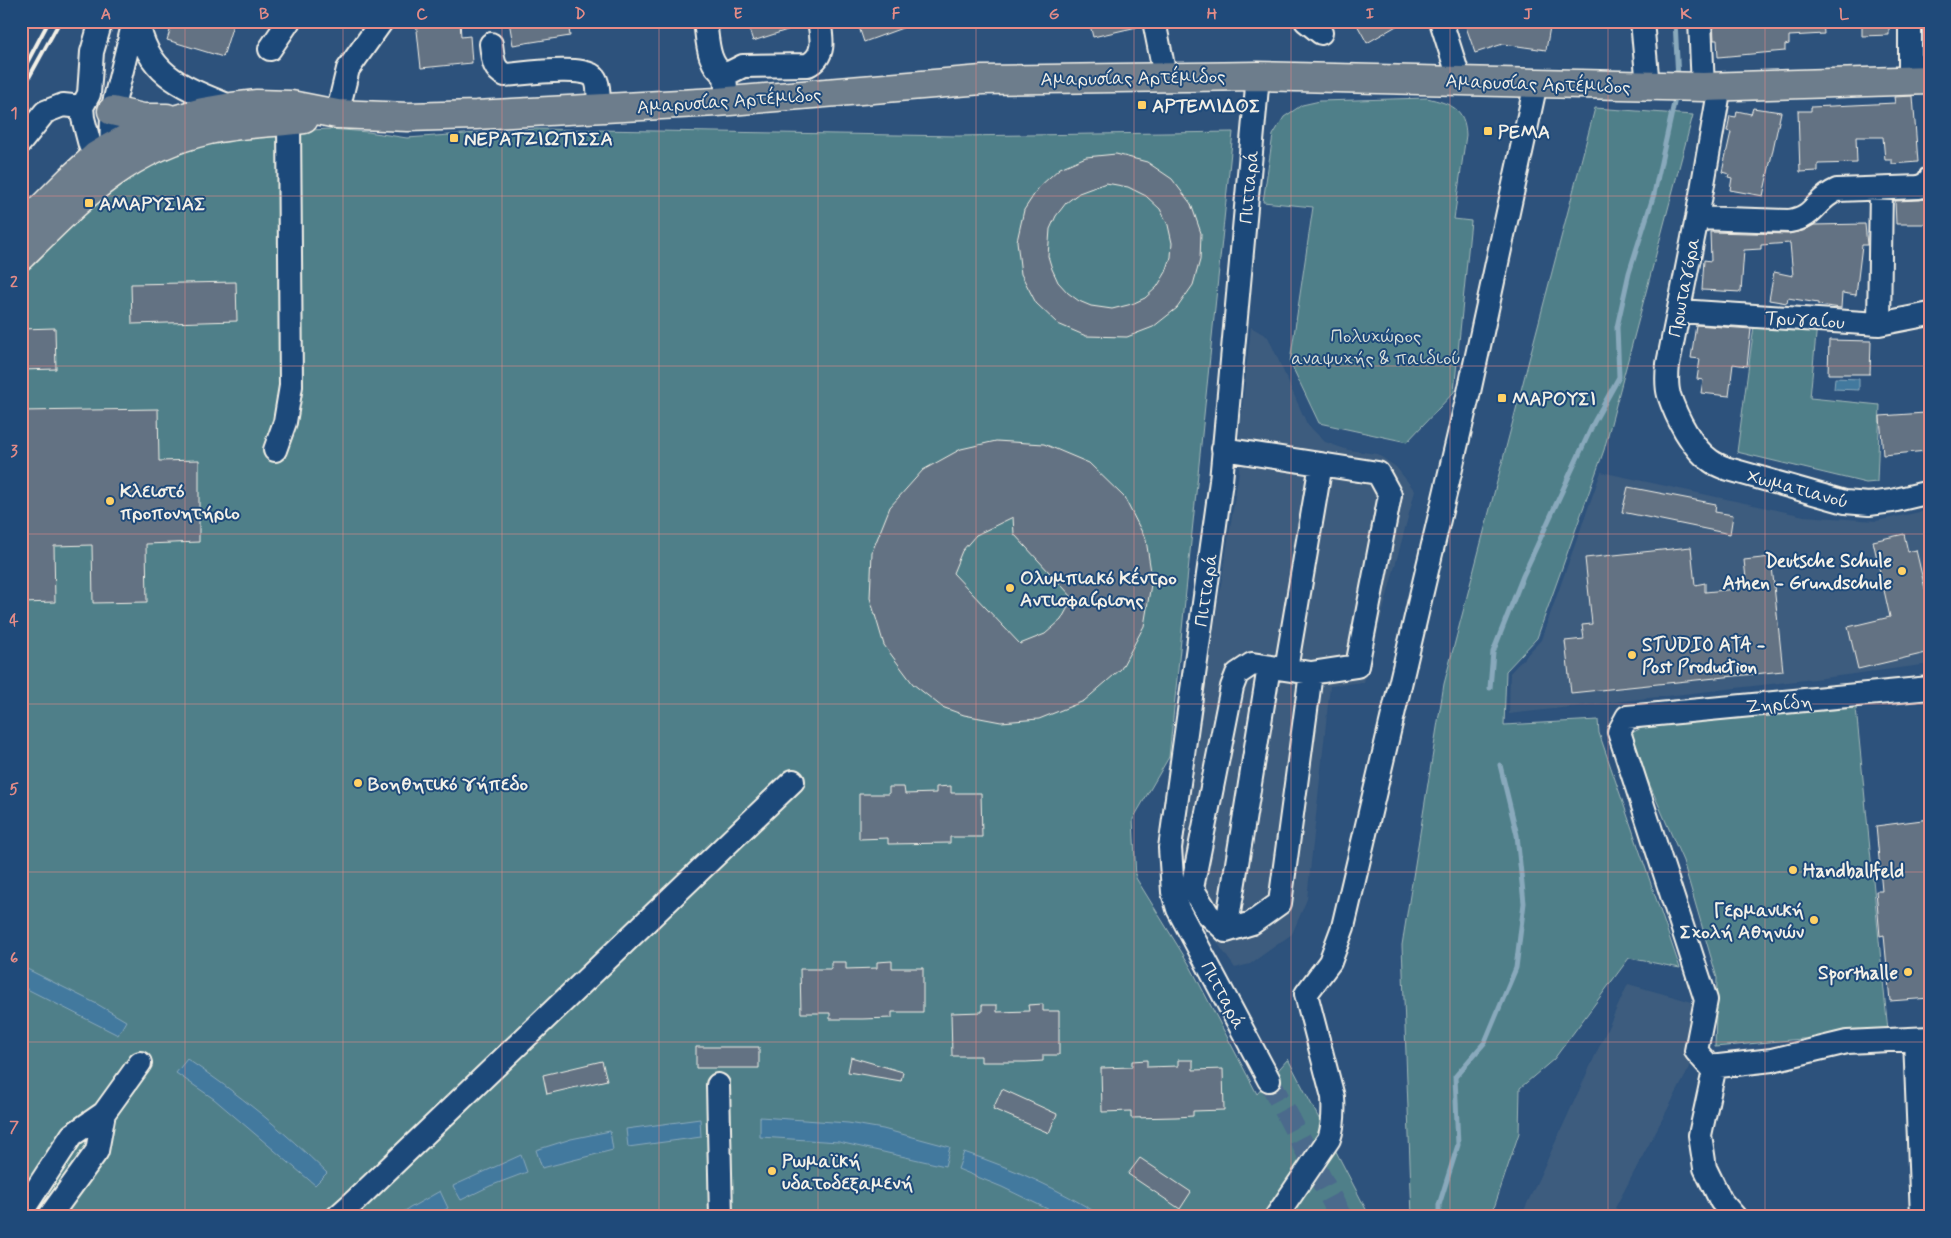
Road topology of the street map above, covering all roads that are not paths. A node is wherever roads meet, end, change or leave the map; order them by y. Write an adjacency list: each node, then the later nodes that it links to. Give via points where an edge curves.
1 (101, 21): 21 (street, via 92,52)
2 (136, 21): 22 (street, via 144,45 162,72 185,88); 24 (street)
3 (289, 21): 13 (street)
4 (382, 21): 25 (street, via 348,69)
5 (705, 21): 20 (street, via 710,56)
6 (819, 21): 20 (street, via 822,50 813,63 743,66)
7 (1154, 21): 14 (street)
8 (1441, 21): 17 (street)
9 (1642, 21): 19 (street, Πρωταγόρα)
10 (1700, 21): 19 (street, Πρωταγόρα)
11 (1910, 21): 16 (street)
12 (491, 44): 23 (street, via 494,67 505,75 588,72 597,84)
13 (270, 49)
14 (1165, 76): 15 (main road, Αμαρυσίας Αρτέμιδος); 20 (main road, Αμαρυσίας Αρτέμιδος)
15 (1258, 76): 17 (main road, Αμαρυσίας Αρτέμιδος); 38 (street, Πιτταρά)
16 (1920, 80): 19 (main road, Αμαρυσίας Αρτέμιδος)
17 (1460, 81): 18 (main road, Αμαρυσίας Αρτέμιδος)
18 (1536, 83): 19 (main road, Αμαρυσίας Αρτέμιδος); 58 (street, via 1467,401 1343,927 1330,962 1306,994 1333,1097 1330,1139)
19 (1684, 86): 32 (street, Πρωταγόρα)
20 (726, 88): 23 (main road, Αμαρυσίας Αρτέμιδος)
21 (86, 100): 24 (street, via 98,102); 28 (street, via 45,112); 29 (street, via 83,118 90,145)
22 (232, 107): 25 (main road, Αμαρυσίας Αρτέμιδος, via 291,105); 26 (main road, Αμαρυσίας Αρτέμιδος)
23 (599, 108): 25 (main road, Αμαρυσίας Αρτέμιδος, via 408,117)
24 (112, 111): 26 (main road, via 143,118); 29 (street)
25 (337, 114): 27 (main road, Αμαρυσίας Αρτέμιδος)
26 (184, 117): 29 (main road, via 135,134)
27 (289, 121): 29 (main road, Αμαρυσίας Αρτέμιδος, via 233,126); 39 (street, via 291,386 285,422)
28 (21, 142)
29 (106, 159): 33 (main road); 34 (main road)
30 (1929, 180): 31 (street, via 1918,187)
31 (1881, 189): 32 (street, via 1837,190 1827,194 1809,214 1794,220); 37 (street)
32 (1697, 218): 35 (street, Πρωταγόρα)
33 (21, 230)
34 (21, 256)
35 (1679, 311): 37 (street, Τρυγαίου); 41 (street, Πρωταγόρα, via 1668,364 1669,395 1683,427 1697,448 1710,461)
36 (1930, 314): 37 (street, Τρυγαίου)
37 (1879, 324)
38 (1224, 449): 40 (street); 51 (street, Πιτταρά, via 1172,826 1170,872 1178,909)
39 (275, 450)
40 (1321, 464): 43 (street); 44 (street, via 1378,473 1390,495 1356,666)
41 (1725, 468): 42 (street, Χωματιανού, via 1845,502 1869,504)
42 (1930, 492)
43 (1278, 668): 44 (street); 47 (street); 47 (street, via 1252,664 1236,674 1192,888 1208,914)
44 (1311, 673): 47 (street, via 1280,903 1252,923)
45 (1930, 688): 50 (street, Ζηρίδη, via 1627,717 1619,732 1706,1000 1696,1052 1710,1066)
46 (793, 781): 56 (street)
47 (1226, 931)
48 (1923, 1038): 50 (street, via 1847,1042 1772,1060); 60 (street)
49 (140, 1062): 53 (street)
50 (1715, 1066): 59 (street, via 1700,1135 1705,1168 1721,1201)
51 (1269, 1080)
52 (718, 1085): 57 (street)
53 (104, 1113): 54 (street, via 72,1136); 55 (street, via 97,1151)
54 (21, 1213)
55 (49, 1217)
56 (336, 1217)
57 (722, 1217)
58 (1276, 1217)
59 (1734, 1217)
60 (1922, 1217)

